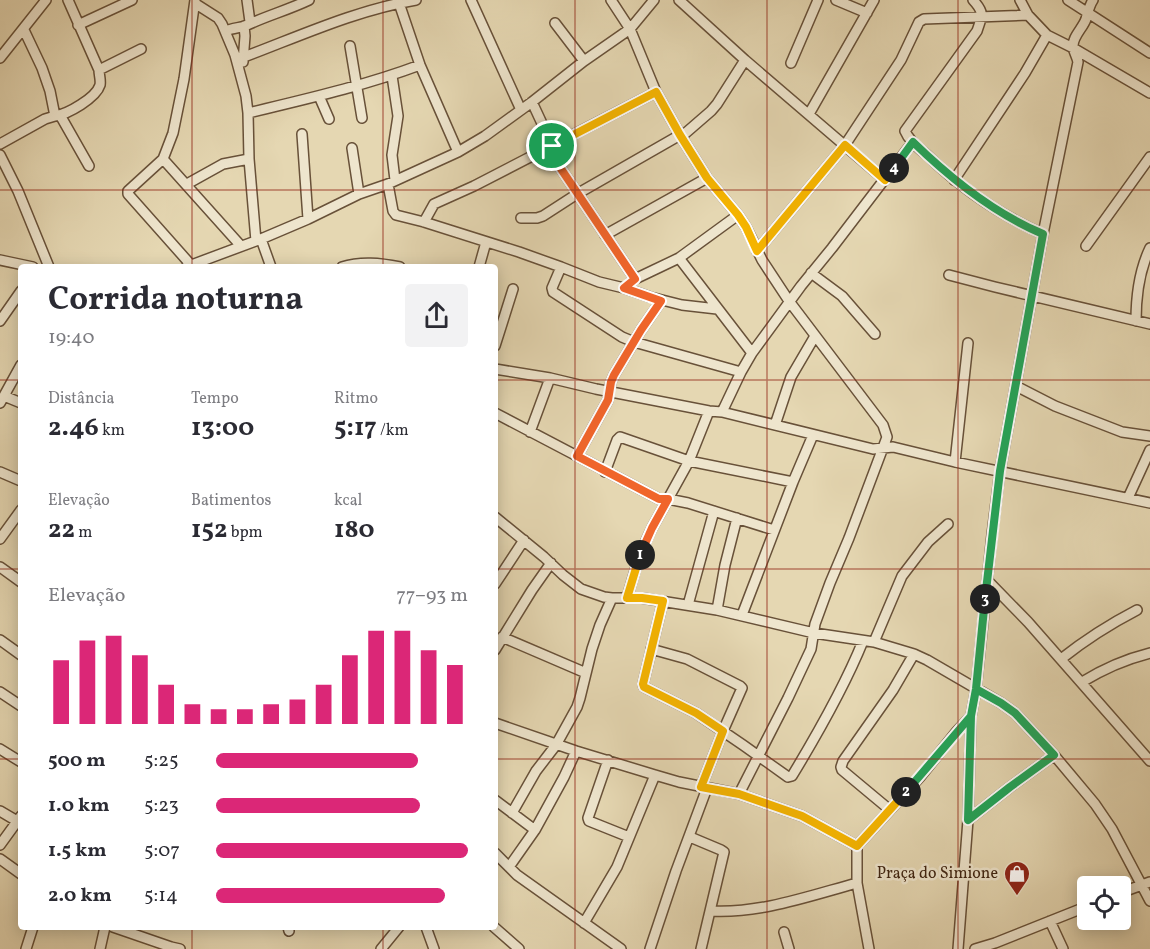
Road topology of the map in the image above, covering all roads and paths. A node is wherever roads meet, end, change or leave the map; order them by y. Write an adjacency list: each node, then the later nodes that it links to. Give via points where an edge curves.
1 (46, 0): 28 (street)
2 (68, 0): 26 (street)
3 (132, 0): 26 (street)
4 (247, 0): 25 (street)
5 (309, 0): 25 (street)
6 (416, 0): 19 (street)
7 (471, 0): 49 (street)
8 (611, 0): 27 (street)
9 (654, 0): 27 (street)
10 (679, 0): 37 (street)
11 (818, 0): 39 (street)
12 (836, 0): 22 (street)
13 (874, 0): 22 (street)
14 (989, 0): 20 (street)
15 (1020, 0): 23 (street)
16 (1068, 0): 21 (street)
17 (1093, 0): 21 (street)
18 (196, 2): 29 (street, via 218,18); 65 (street, via 173,133)
19 (399, 3): 35 (street, via 317,28); 40 (street)
20 (979, 8): 23 (street); 57 (street, via 977,31 905,131); 59 (street, via 919,22 901,60)
21 (1087, 12): 32 (street); 34 (street)
22 (867, 13): 51 (street)
23 (1028, 15): 30 (street)
24 (555, 23): 38 (street)
25 (247, 24): 29 (street); 35 (street)
26 (78, 25): 41 (street)
27 (630, 29): 38 (street); 45 (street)
28 (24, 30): 36 (street); 52 (street)
29 (226, 31): 43 (street)
30 (1047, 35): 32 (street); 70 (street)
31 (350, 46): 44 (street)
32 (1073, 48): 46 (street); 79 (street, via 1077,62)
33 (141, 49): 41 (street)
34 (1150, 53)
35 (244, 57): 43 (street)
36 (0, 58)
37 (745, 60): 51 (street); 56 (street, via 717,104)
38 (584, 61): 48 (street)
39 (791, 63)
40 (420, 65): 42 (street); 62 (street)
41 (99, 70): 52 (street, via 97,90)
42 (392, 76): 44 (street); 71 (street, via 398,116)
43 (242, 77): 50 (street)
44 (357, 85): 47 (street); 53 (street)
45 (656, 92): 56 (street); 60 (street)
46 (1150, 93)
47 (319, 96): 50 (street); 54 (street)
48 (532, 102): 49 (street); 60 (street)
49 (521, 110): 62 (street)
50 (248, 112): 66 (street)
51 (808, 114): 59 (street)
52 (58, 116): 58 (street); 67 (street)
53 (362, 118)
54 (329, 119)
55 (302, 134): 77 (street)
56 (681, 136): 68 (street); 74 (street)
57 (913, 142): 69 (street); 70 (street)
58 (0, 144)
59 (845, 145): 69 (street); 86 (street)
60 (549, 147): 74 (street); 78 (street, via 434,204)
61 (352, 148): 73 (street)
62 (458, 152): 71 (street)
63 (0, 155): 90 (street)
64 (1150, 158): 84 (street)
65 (163, 159): 72 (street); 91 (street, via 128,194)
66 (249, 159): 72 (street, via 223,164); 81 (street)
67 (89, 166)
68 (707, 178): 75 (street); 80 (street)
69 (885, 180): 98 (street)
70 (954, 180): 79 (street, via 1007,216)
71 (391, 182): 73 (street); 78 (street, via 394,214)
72 (187, 184): 83 (street)
73 (359, 194): 77 (street)
74 (577, 194): 76 (street, via 538,218); 80 (street)
75 (738, 215): 86 (street); 87 (street)
76 (520, 218)
77 (308, 219): 81 (street)
78 (424, 222): 82 (street)
79 (1043, 234): 104 (street)
80 (605, 235): 100 (street)
81 (259, 240): 83 (street); 93 (street)
82 (486, 242): 96 (street); 97 (street)
83 (241, 246): 92 (street)
84 (1086, 246)
85 (1150, 248): 109 (street, via 1138,284)
86 (757, 251): 106 (street)
87 (679, 258): 100 (street); 107 (street)
88 (0, 260): 89 (street)
89 (19, 264)
90 (48, 264)
91 (187, 264)
92 (194, 264)
93 (270, 264)
94 (352, 264): 95 (street)
95 (376, 264)
96 (480, 264)
97 (561, 267): 101 (street); 114 (street, via 553,292)
98 (812, 273): 106 (street); 111 (street, via 842,297)
99 (949, 275): 104 (street)
100 (635, 279): 101 (street)
101 (624, 288): 105 (street)
102 (513, 289): 112 (street)
103 (18, 295): 108 (street)
104 (1032, 296): 109 (street); 121 (street)
105 (661, 301): 107 (street); 114 (street)
106 (789, 301): 113 (street); 116 (street)
107 (717, 309): 116 (street)
108 (0, 321)
109 (1136, 321): 110 (street)
110 (1150, 324)
111 (875, 334)
112 (498, 336)
113 (815, 336): 128 (street, via 791,377); 132 (street, via 883,425 887,437)
114 (634, 342): 119 (street); 122 (street)
115 (968, 343): 136 (street)
116 (752, 353): 119 (street)
117 (18, 371): 123 (street)
118 (498, 371): 120 (street)
119 (741, 372): 126 (street)
120 (550, 378): 122 (street); 129 (street)
121 (1016, 386): 131 (street, via 1122,432); 137 (street)
122 (609, 391): 125 (street); 134 (street, via 608,400)
123 (2, 400): 124 (street)
124 (18, 403)
125 (709, 411): 126 (street); 135 (street)
126 (722, 412): 128 (street)
127 (498, 415): 129 (street)
128 (775, 425): 130 (street)
129 (530, 432): 134 (street)
130 (813, 435): 132 (street); 141 (street)
131 (1150, 436)
132 (884, 448): 136 (street); 165 (street)
133 (1150, 450): 142 (street)
134 (577, 456): 139 (street)
135 (689, 461): 139 (street, via 620,437); 141 (street); 143 (street)
136 (955, 462): 137 (street)
137 (1000, 471): 142 (street); 157 (street)
138 (0, 472): 140 (street)
139 (605, 472): 143 (street, via 659,499)
140 (18, 480)
141 (793, 482): 150 (street)
142 (1128, 498): 144 (street)
143 (668, 499): 145 (street); 159 (street, via 640,554)
144 (1150, 503)
145 (714, 511): 147 (street); 161 (street)
146 (18, 514): 151 (street)
147 (737, 518): 150 (street); 162 (street)
148 (498, 519): 152 (street)
149 (948, 524): 169 (street, via 928,542 902,576)
150 (774, 530): 164 (street)
151 (0, 539)
152 (524, 540): 153 (street); 155 (street)
153 (551, 563): 158 (street, via 581,589); 166 (street)
154 (0, 567): 156 (street)
155 (498, 579)
156 (18, 580)
157 (987, 580): 175 (street); 178 (street)
158 (612, 598): 159 (street); 176 (street)
159 (627, 598): 160 (street)
160 (663, 601): 161 (street); 171 (street)
161 (688, 604): 162 (street)
162 (717, 610): 164 (street)
163 (1137, 610): 175 (street)
164 (742, 615): 165 (street)
165 (814, 633): 168 (street); 188 (street, via 811,649)
166 (502, 637): 170 (street); 176 (street)
167 (0, 640): 172 (street)
168 (863, 641): 169 (street); 188 (street, via 792,776)
169 (874, 642): 174 (street)
170 (498, 644)
171 (651, 649): 183 (street, via 644,687); 183 (street, via 687,659 741,686)
172 (18, 653)
173 (1150, 653): 177 (street, via 1118,663)
174 (914, 654): 178 (street); 196 (street, via 841,767)
175 (1061, 659): 177 (street)
176 (586, 673): 184 (street, via 577,707)
177 (1082, 682): 191 (street)
178 (976, 689): 181 (street); 187 (street, via 1015,713)
179 (0, 692): 180 (street)
180 (18, 704)
181 (971, 716): 196 (street); 201 (street)
182 (498, 725): 184 (street)
183 (723, 731): 188 (street); 193 (street)
184 (556, 745): 186 (street); 198 (street)
185 (0, 749): 189 (street)
186 (576, 751): 190 (street); 202 (street)
187 (1054, 755): 201 (street); 212 (street, via 1095,804)
188 (758, 756): 194 (street)
189 (18, 760)
190 (608, 760): 192 (street); 203 (street, via 588,818)
191 (1150, 760)
192 (655, 775): 193 (street); 203 (street)
193 (704, 788): 194 (street); 204 (street)
194 (739, 794): 206 (street, via 802,816)
195 (498, 802): 198 (street)
196 (890, 810): 206 (street)
197 (0, 811): 199 (street)
198 (512, 813): 202 (street)
199 (18, 818)
200 (18, 819): 205 (street)
201 (968, 820): 237 (street)
202 (535, 830): 209 (street)
203 (629, 837): 218 (street)
204 (690, 837): 216 (street, via 724,852); 233 (street)
205 (0, 845)
206 (857, 846): 211 (street)
207 (498, 856): 209 (street)
208 (0, 859): 210 (street)
209 (508, 867): 218 (street)
210 (18, 872)
211 (856, 883): 216 (street, via 767,906); 236 (street)
212 (1146, 884): 213 (street); 214 (street)
213 (1131, 889)
214 (1150, 902)
215 (1077, 910): 217 (street)
216 (710, 911): 234 (street)
217 (1050, 921): 238 (street); 239 (street)
218 (584, 923): 232 (street)
219 (32, 930): 227 (street)
220 (104, 930): 228 (street)
221 (125, 930): 226 (street)
222 (397, 930): 229 (street)
223 (427, 930): 230 (street)
224 (497, 930): 231 (street)
225 (784, 932): 235 (street)
226 (174, 948)
227 (26, 949)
228 (100, 949)
229 (381, 949)
230 (434, 949)
231 (519, 949)
232 (621, 949)
233 (650, 949)
234 (701, 949)
235 (789, 949)
236 (868, 949)
237 (958, 949)
238 (975, 949)
239 (1063, 949)

